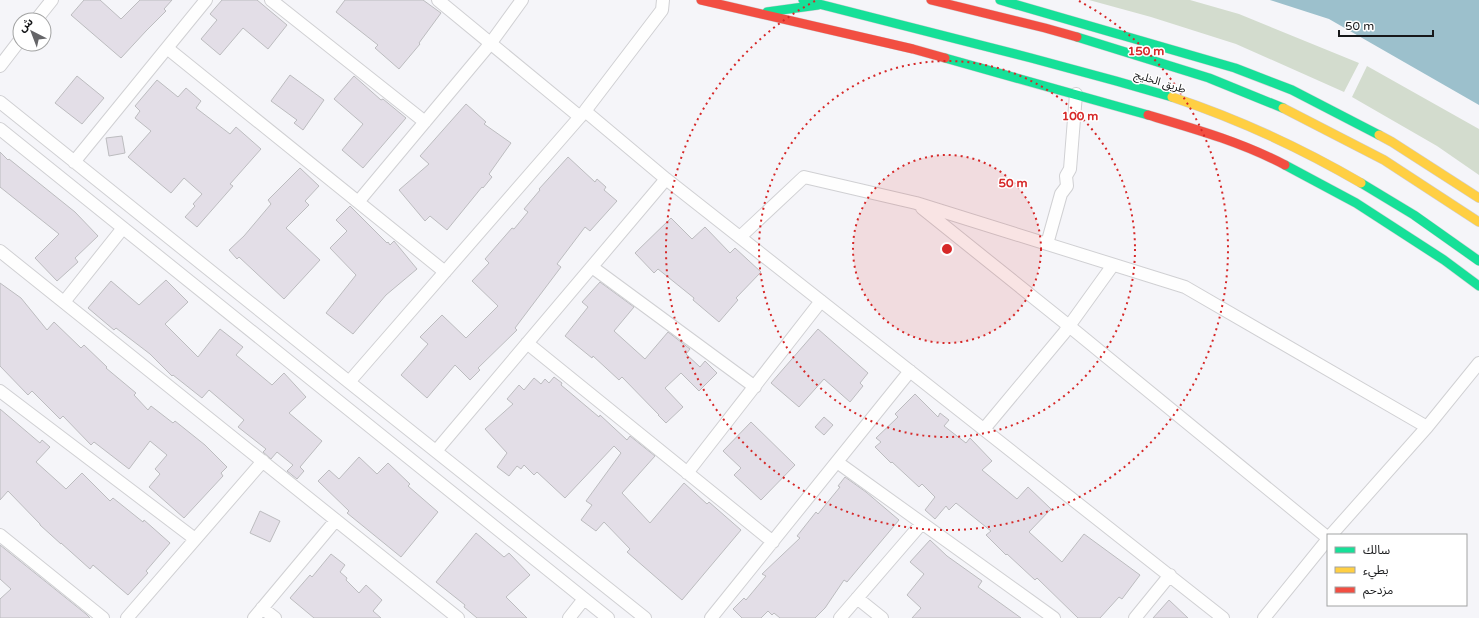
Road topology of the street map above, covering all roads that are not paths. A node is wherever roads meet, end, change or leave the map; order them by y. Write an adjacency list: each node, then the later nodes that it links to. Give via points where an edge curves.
1 (52, 0): 12 (street)
2 (206, 0): 15 (street)
3 (271, 0): 21 (street)
4 (438, 0): 14 (street)
5 (522, 0): 14 (street)
6 (663, 0): 20 (street, via 662,10)
7 (701, 0): 13 (main road)
8 (803, 0): 11 (main road, طريق الخليج)
9 (930, 0): 28 (main road, طريق الخليج, via 1045,28 1209,78 1292,112 1384,160)
10 (1000, 0): 25 (main road, via 1235,68 1292,90 1392,142)
11 (820, 4): 13 (main road); 33 (main road, طريق الخليج, via 1096,75 1200,107 1280,140 1372,188)
12 (42, 12)
13 (757, 13): 18 (main road, via 913,49)
14 (490, 44): 20 (street); 21 (street)
15 (167, 48): 23 (street); 26 (street)
16 (12, 50): 17 (street)
17 (0, 66)
18 (1076, 94): 31 (street, via 1067,186 1061,194); 37 (main road, via 1212,134 1262,154 1356,203)
19 (0, 102): 23 (street)
20 (583, 114): 24 (street); 36 (street)
21 (425, 122): 26 (street)
22 (0, 129): 29 (street)
23 (74, 162): 44 (street)
24 (666, 179): 30 (street); 35 (street)
25 (1479, 198)
26 (358, 202): 36 (street)
27 (916, 204): 30 (street, via 804,177); 31 (street); 40 (street)
28 (1479, 222)
29 (123, 228): 39 (street); 62 (street)
30 (740, 237): 38 (street)
31 (1047, 244): 34 (street)
32 (0, 251): 39 (street)
33 (1479, 261)
34 (1114, 265): 40 (street); 47 (street, via 1185,287)
35 (592, 267): 41 (street); 45 (street)
36 (445, 272): 44 (street)
37 (1479, 286)
38 (821, 301): 43 (street); 45 (street)
39 (64, 302): 50 (street)
40 (1069, 326): 48 (street); 57 (street)
41 (527, 344): 49 (street); 52 (street)
42 (1479, 364): 47 (street)
43 (910, 371): 48 (street); 51 (street)
44 (349, 382): 49 (street)
45 (755, 387): 52 (street)
46 (0, 392): 59 (street)
47 (1427, 427): 55 (street)
48 (984, 429): 61 (street)
49 (436, 451): 72 (street)
50 (263, 461): 53 (street); 59 (street)
51 (837, 462): 54 (street); 60 (street)
52 (688, 473): 60 (street)
53 (336, 520): 64 (street); 69 (street)
54 (922, 523): 63 (street); 76 (street)
55 (1332, 534)
56 (0, 535): 65 (street)
57 (1327, 537)
58 (1327, 539): 79 (street)
59 (195, 540): 66 (street)
60 (773, 542): 73 (street)
61 (1170, 575): 77 (street); 78 (street)
62 (584, 598): 70 (street); 71 (street)
63 (857, 598): 74 (street); 75 (street)
64 (262, 608): 67 (street); 68 (street)
65 (103, 618)
66 (127, 618)
67 (254, 618)
68 (275, 618)
69 (458, 618)
70 (569, 618)
71 (608, 618)
72 (645, 618)
73 (711, 618)
74 (840, 618)
75 (882, 618)
76 (1054, 618)
77 (1135, 618)
78 (1223, 618)
79 (1264, 618)

